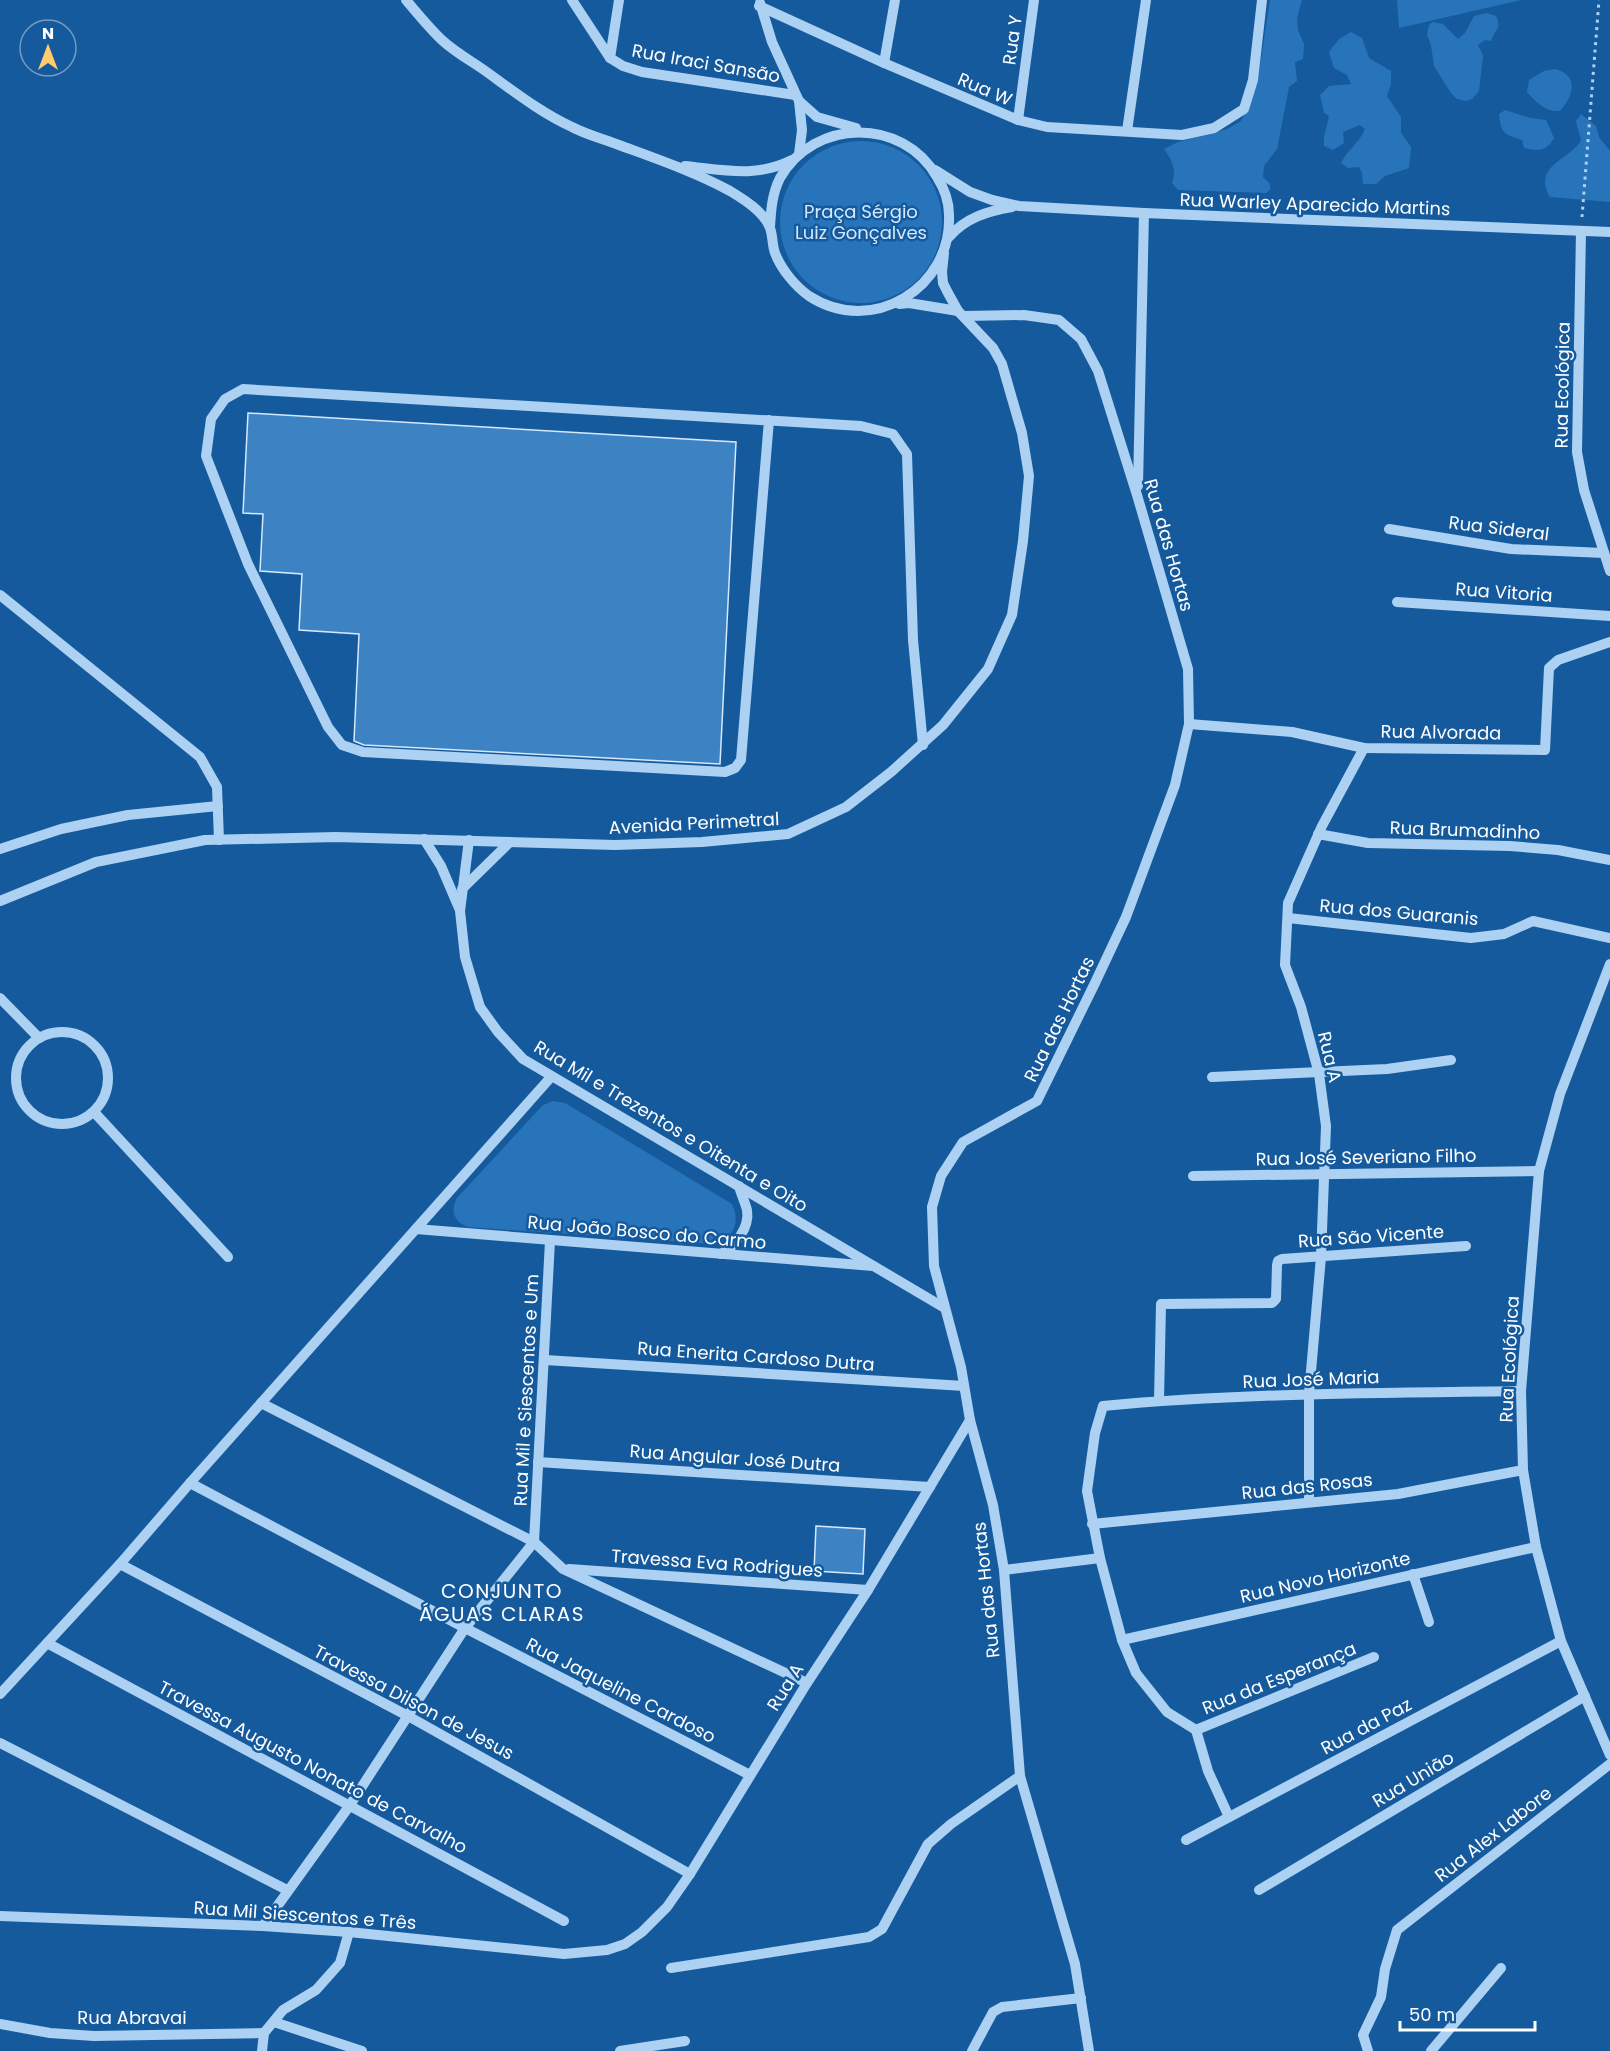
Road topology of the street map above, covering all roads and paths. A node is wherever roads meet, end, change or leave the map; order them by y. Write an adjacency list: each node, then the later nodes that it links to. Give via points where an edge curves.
1 (406, 0): 17 (street, via 444,42 532,104 573,128)
2 (572, 0): 10 (street, Rua Iraci Sansão)
3 (619, 0): 10 (street)
4 (895, 0): 11 (street)
5 (1034, 0): 13 (street, Rua Y)
6 (1146, 0): 14 (street)
7 (1262, 0): 14 (street, Rua W, via 1253,80 1244,109 1214,128 1182,135)
8 (1599, 0): 22 (path)
9 (760, 3): 11 (street, Rua W); 12 (street)
10 (610, 58): 12 (street, Rua Iraci Sansão, via 642,72)
11 (884, 63): 13 (street, Rua W)
12 (797, 98): 15 (street, via 817,117); 16 (street, via 802,130)
13 (1018, 120): 14 (street, Rua W, via 1047,127)
14 (1127, 131)
15 (870, 132): 16 (street, via 845,133 821,140); 18 (street, via 904,143)
16 (797, 156): 17 (street, via 766,171); 21 (street, via 780,179 771,202)
17 (675, 165): 21 (street, via 743,199)
18 (932, 167): 19 (street, Rua Warley Aparecido Martins, via 970,192); 24 (street, via 944,188 950,212)
19 (1019, 206): 20 (street, Rua Warley Aparecido Martins); 24 (street, Rua Warley Aparecido Martins, via 978,215)
20 (1144, 213): 22 (street, Rua Warley Aparecido Martins); 29 (street)
21 (770, 227): 26 (street, via 775,253 789,277 808,295 833,307 860,311)
22 (1581, 231): 23 (street, Rua Warley Aparecido Martins); 31 (street, Rua Ecológica, via 1577,452 1584,490)
23 (1610, 232)
24 (949, 237): 25 (street)
25 (944, 253): 26 (street, via 931,276 911,295); 27 (street, Avenida Perimetral, via 944,283)
26 (887, 307): 27 (street, via 909,303)
27 (961, 314): 29 (street, Rua das Hortas, via 1059,320 1081,339 1098,371); 38 (street, Avenida Perimetral, via 993,348 1002,364 1022,433 1029,476 1012,615 987,669)
28 (769, 420): 28 (street, via 243,389 225,399 211,419 206,456 248,564 328,728 342,746 363,752 725,772 741,760); 38 (street, via 861,426 893,434 907,454 913,640)
29 (1137, 495): 37 (street, Rua das Hortas, via 1188,669)
30 (1389, 529): 31 (street, Rua Sideral, via 1511,549)
31 (1605, 554): 32 (street, Rua Ecológica)
32 (1610, 571)
33 (0, 595): 40 (street, via 200,757 217,787)
34 (1397, 602): 35 (street, Rua Vitoria)
35 (1610, 616)
36 (1610, 642): 39 (street, Rua Alvorada, via 1558,660 1549,668 1545,750)
37 (1189, 724): 39 (street, Rua Alvorada, via 1292,732); 72 (street, Rua das Hortas, via 1175,784 1126,917 1037,1101 963,1142 942,1176 932,1207 934,1266)
38 (923, 746): 45 (street, Avenida Perimetral, via 846,807 788,834 615,845)
39 (1364, 748): 41 (street, Rua A)
40 (218, 806): 43 (street); 46 (street, via 128,815 61,829)
41 (1318, 834): 47 (street, Rua Brumadinho, via 1368,843 1558,850); 51 (street, Rua A, via 1288,903)
42 (424, 839): 43 (street, Avenida Perimetral); 44 (street, Avenida Perimetral); 50 (street, Rua Mil e Trezentos e Oitenta e Oito, via 441,866)
43 (219, 840): 49 (street, Avenida Perimetral, via 96,861)
44 (469, 840): 45 (street, Avenida Perimetral); 48 (street, Rua Mil e Trezentos e Oitenta e Oito)
45 (510, 842): 48 (street)
46 (0, 849)
47 (1610, 860)
48 (462, 890): 50 (street, Rua Mil e Trezentos e Oitenta e Oito)
49 (0, 901)
50 (460, 911): 58 (street, Rua Mil e Trezentos e Oitenta e Oito, via 465,957 480,1007 523,1059)
51 (1288, 918): 52 (street, Rua dos Guaranis, via 1471,938 1504,934 1533,921); 57 (street, Rua A, via 1285,965)
52 (1610, 939)
53 (1610, 964): 61 (street, Rua Ecológica, via 1560,1094)
54 (0, 998): 55 (street)
55 (39, 1038): 60 (street, via 72,1033 99,1051 108,1071 108,1082); 60 (street, via 23,1053 16,1074 24,1106 52,1123 74,1123)
56 (1451, 1060): 57 (street)
57 (1319, 1074): 59 (street); 62 (street, Rua A, via 1326,1126)
58 (551, 1077): 64 (street, Rua Mil e Trezentos e Oitenta e Oito); 65 (street)
59 (1212, 1077)
60 (94, 1112): 69 (street)
61 (1539, 1171): 62 (street, Rua José Severiano Filho); 75 (street, Rua Ecológica)
62 (1324, 1173): 63 (street, Rua José Severiano Filho); 70 (street, Rua A)
63 (1193, 1176)
64 (739, 1186): 68 (street, via 747,1213 742,1234 731,1249); 71 (street, Rua Mil e Trezentos e Oitenta e Oito)
65 (416, 1229): 66 (street, Rua João Bosco do Carmo); 78 (street)
66 (550, 1241): 68 (street, Rua João Bosco do Carmo); 73 (street, Rua Mil e Siescentos e Um)
67 (1466, 1246): 70 (street, Rua São Vicente)
68 (721, 1254): 71 (street, Rua João Bosco do Carmo)
69 (228, 1257)
70 (1321, 1257): 76 (street, Rua A); 77 (street, Rua São Vicente, via 1278,1261 1276,1299 1272,1303 1161,1304)
71 (877, 1266): 72 (street, Rua Mil e Trezentos e Oitenta e Oito)
72 (944, 1307): 74 (street, Rua das Hortas)
73 (545, 1360): 74 (street, Rua Enerita Cardoso Dutra); 81 (street, Rua Mil e Siescentos e Um)
74 (964, 1386): 80 (street, Rua das Hortas)
75 (1521, 1391): 76 (street, Rua José Maria); 82 (street, Rua Ecológica)
76 (1309, 1394): 77 (street, Rua José Maria); 85 (street, Rua A)
77 (1159, 1401): 79 (street, Rua José Maria)
78 (261, 1403): 83 (street); 87 (street)
79 (1103, 1406): 86 (street, Rua da Esperança, via 1087,1491)
80 (970, 1420): 84 (street, Rua A); 92 (street, Rua das Hortas, via 993,1505)
81 (538, 1462): 84 (street, Rua Angular José Dutra); 87 (street, Rua Mil e Siescentos e Um)
82 (1523, 1470): 85 (street, Rua das Rosas, via 1398,1494); 88 (street, Rua Ecológica)
83 (190, 1483): 90 (street); 96 (street, Rua Jaqueline Cardoso)
84 (930, 1487): 94 (street, Rua A)
85 (1309, 1502): 86 (street, Rua das Rosas)
86 (1092, 1524): 89 (street, Rua da Esperança)
87 (534, 1542): 91 (street); 96 (street)
88 (1536, 1547): 93 (street, Rua Novo Horizonte); 98 (street, Rua Ecológica)
89 (1100, 1558): 92 (street); 97 (street, Rua da Esperança)
90 (120, 1564): 99 (street); 104 (street, Travessa Dilson de Jesus)
91 (563, 1569): 94 (street, Travessa Eva Rodrigues); 101 (street)
92 (1004, 1570): 110 (street, Rua das Hortas)
93 (1413, 1574): 95 (street); 97 (street, Rua Novo Horizonte)
94 (868, 1590): 101 (street, Rua A)
95 (1429, 1622)
96 (465, 1628): 104 (street); 109 (street, Rua Jaqueline Cardoso)
97 (1122, 1640): 105 (street, Rua da Esperança, via 1136,1673 1167,1712)
98 (1561, 1641): 103 (street, Rua Ecológica); 112 (street, Rua da Paz)
99 (47, 1643): 102 (street); 111 (street, Travessa Augusto Nonato de Carvalho)
100 (1374, 1657): 105 (street, Rua da Esperança)
101 (807, 1683): 109 (street, Rua A)
102 (0, 1694)
103 (1585, 1696): 107 (street, Rua Ecológica); 116 (street, Rua União)
104 (408, 1716): 111 (street); 114 (street, Travessa Dilson de Jesus)
105 (1196, 1730): 112 (street, via 1208,1771)
106 (0, 1743): 115 (street)
107 (1610, 1755)
108 (1610, 1764): 134 (street, Rua Alex Labore, via 1397,1930 1381,1997 1363,2035)
109 (750, 1774): 114 (street, Rua A)
110 (1020, 1776): 122 (street, via 928,1844 882,1929 869,1936); 124 (street, Rua das Hortas, via 1075,1964)
111 (350, 1805): 115 (street); 118 (street, Travessa Augusto Nonato de Carvalho)
112 (1229, 1818): 113 (street, Rua da Paz)
113 (1186, 1840)
114 (690, 1874): 121 (street, Rua A, via 642,1932)
115 (287, 1890): 119 (street)
116 (1259, 1890)
117 (0, 1916): 119 (street, Rua Mil Siescentos e Três)
118 (564, 1921)
119 (262, 1926): 120 (street, Rua Mil Siescentos e Três)
120 (349, 1932): 121 (street, Rua Mil Siescentos e Três, via 564,1954); 125 (street, via 340,1963 316,1990 283,2010)
121 (607, 1950)
122 (671, 1968)
123 (1501, 1968): 135 (street)
124 (1081, 1998): 132 (street, via 1002,2007 993,2012); 133 (street, Rua das Hortas)
125 (274, 2022): 127 (street); 130 (street)
126 (0, 2024): 127 (street, Rua Abravai, via 94,2036)
127 (264, 2033): 129 (street)
128 (685, 2041): 131 (street)
129 (262, 2051)
130 (362, 2051)
131 (620, 2051)
132 (972, 2051)
133 (1089, 2051)
134 (1368, 2051)
135 (1431, 2051)

